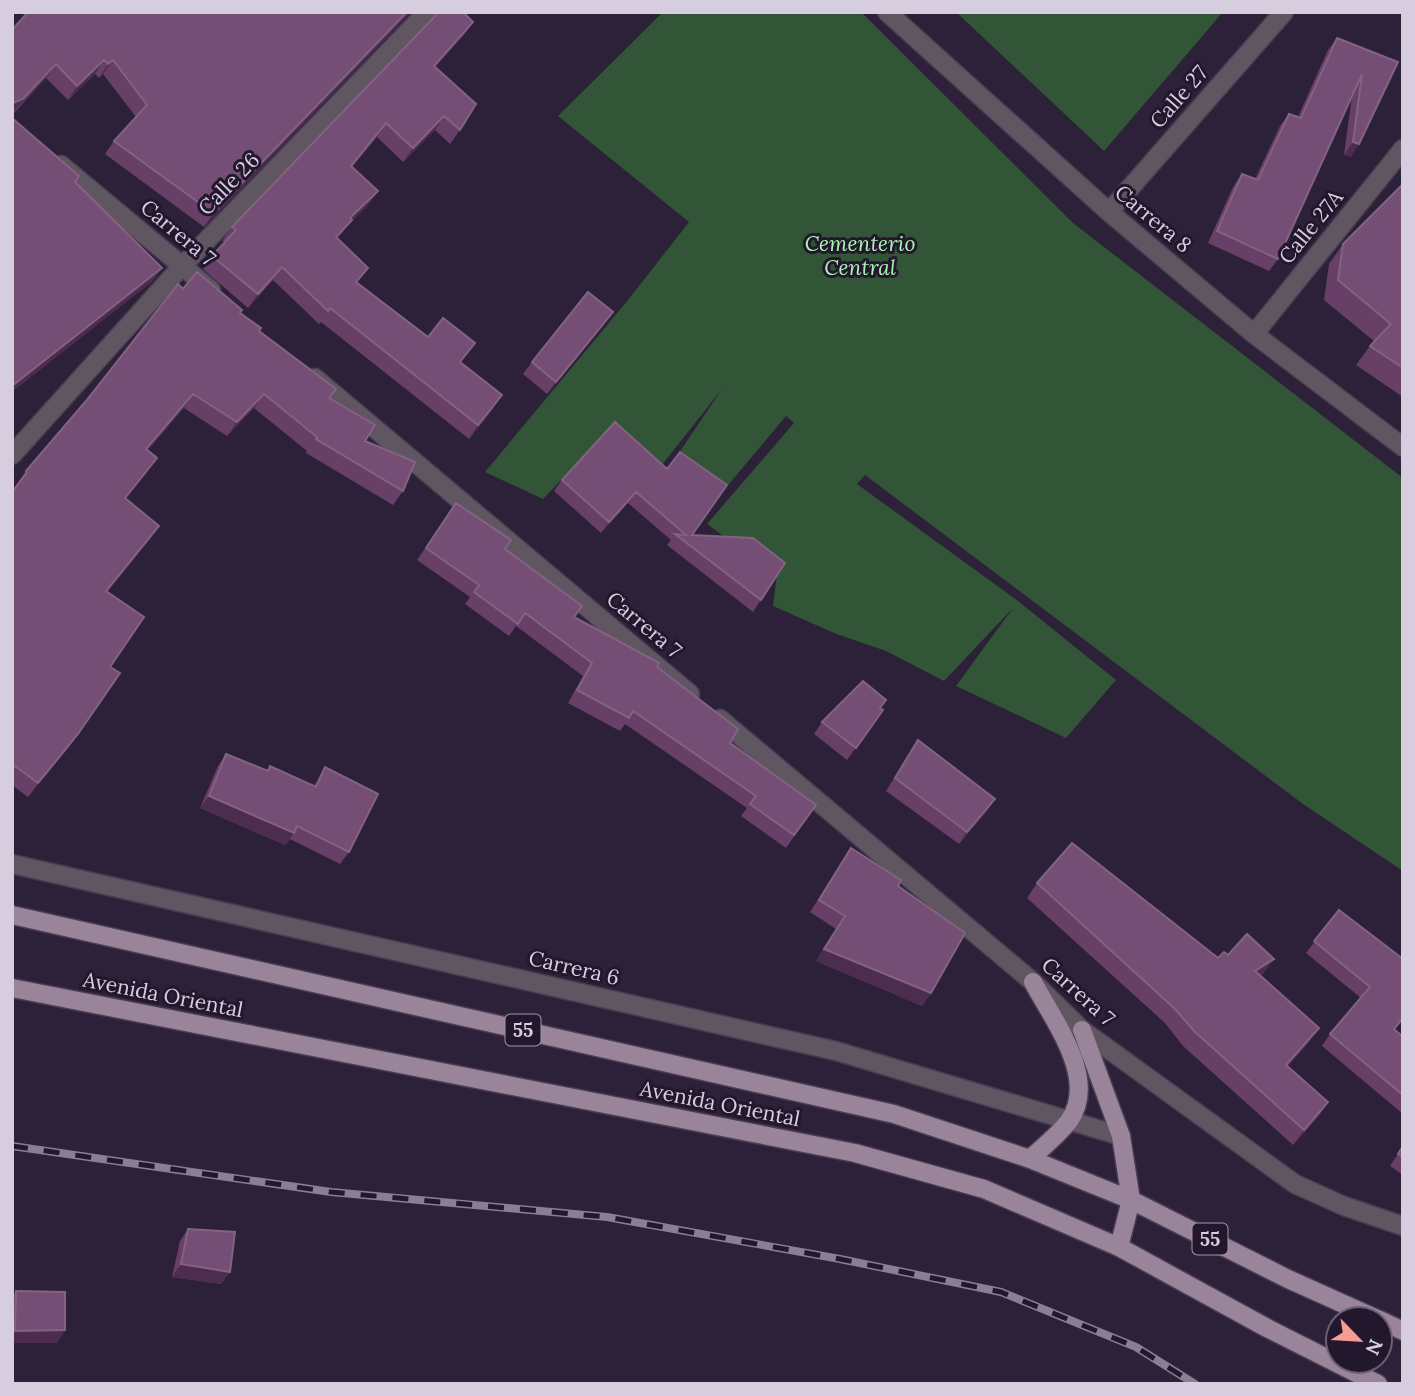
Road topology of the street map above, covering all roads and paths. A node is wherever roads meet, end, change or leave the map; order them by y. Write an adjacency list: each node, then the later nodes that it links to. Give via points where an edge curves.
1 (427, 12): 7 (street, Calle 26)
2 (887, 12): 6 (street, Carrera 8)
3 (1284, 12): 6 (street, Calle 27)
4 (1403, 149): 9 (street, Calle 27A)
5 (44, 151): 7 (street, Carrera 7)
6 (1109, 212): 9 (street, Carrera 8)
7 (182, 266): 8 (street, Carrera 7); 12 (street, Calle 26)
8 (224, 302)
9 (1254, 334): 11 (street, Carrera 8)
10 (299, 364): 15 (street, Carrera 7)
11 (1403, 447)
12 (12, 455)
13 (12, 864): 18 (street, Carrera 6, via 836,1051)
14 (12, 915): 20 (main road, Avenida Oriental / 55, via 894,1114)
15 (1033, 982): 17 (street, Carrera 7); 18 (main road, via 1077,1066 1080,1092)
16 (12, 988): 23 (main road, Avenida Oriental / 55, via 855,1153 984,1189)
17 (1082, 1030): 19 (main road); 22 (street, Carrera 7, via 1295,1184)
18 (1071, 1119): 19 (street, Carrera 6); 20 (main road)
19 (1121, 1136): 21 (main road)
20 (1030, 1159): 21 (main road, Avenida Oriental / 55)
21 (1132, 1200): 23 (main road); 24 (main road, Avenida Oriental / 55)
22 (1403, 1226)
23 (1119, 1247): 25 (main road, Avenida Oriental / 55)
24 (1346, 1305)
25 (1378, 1384)

